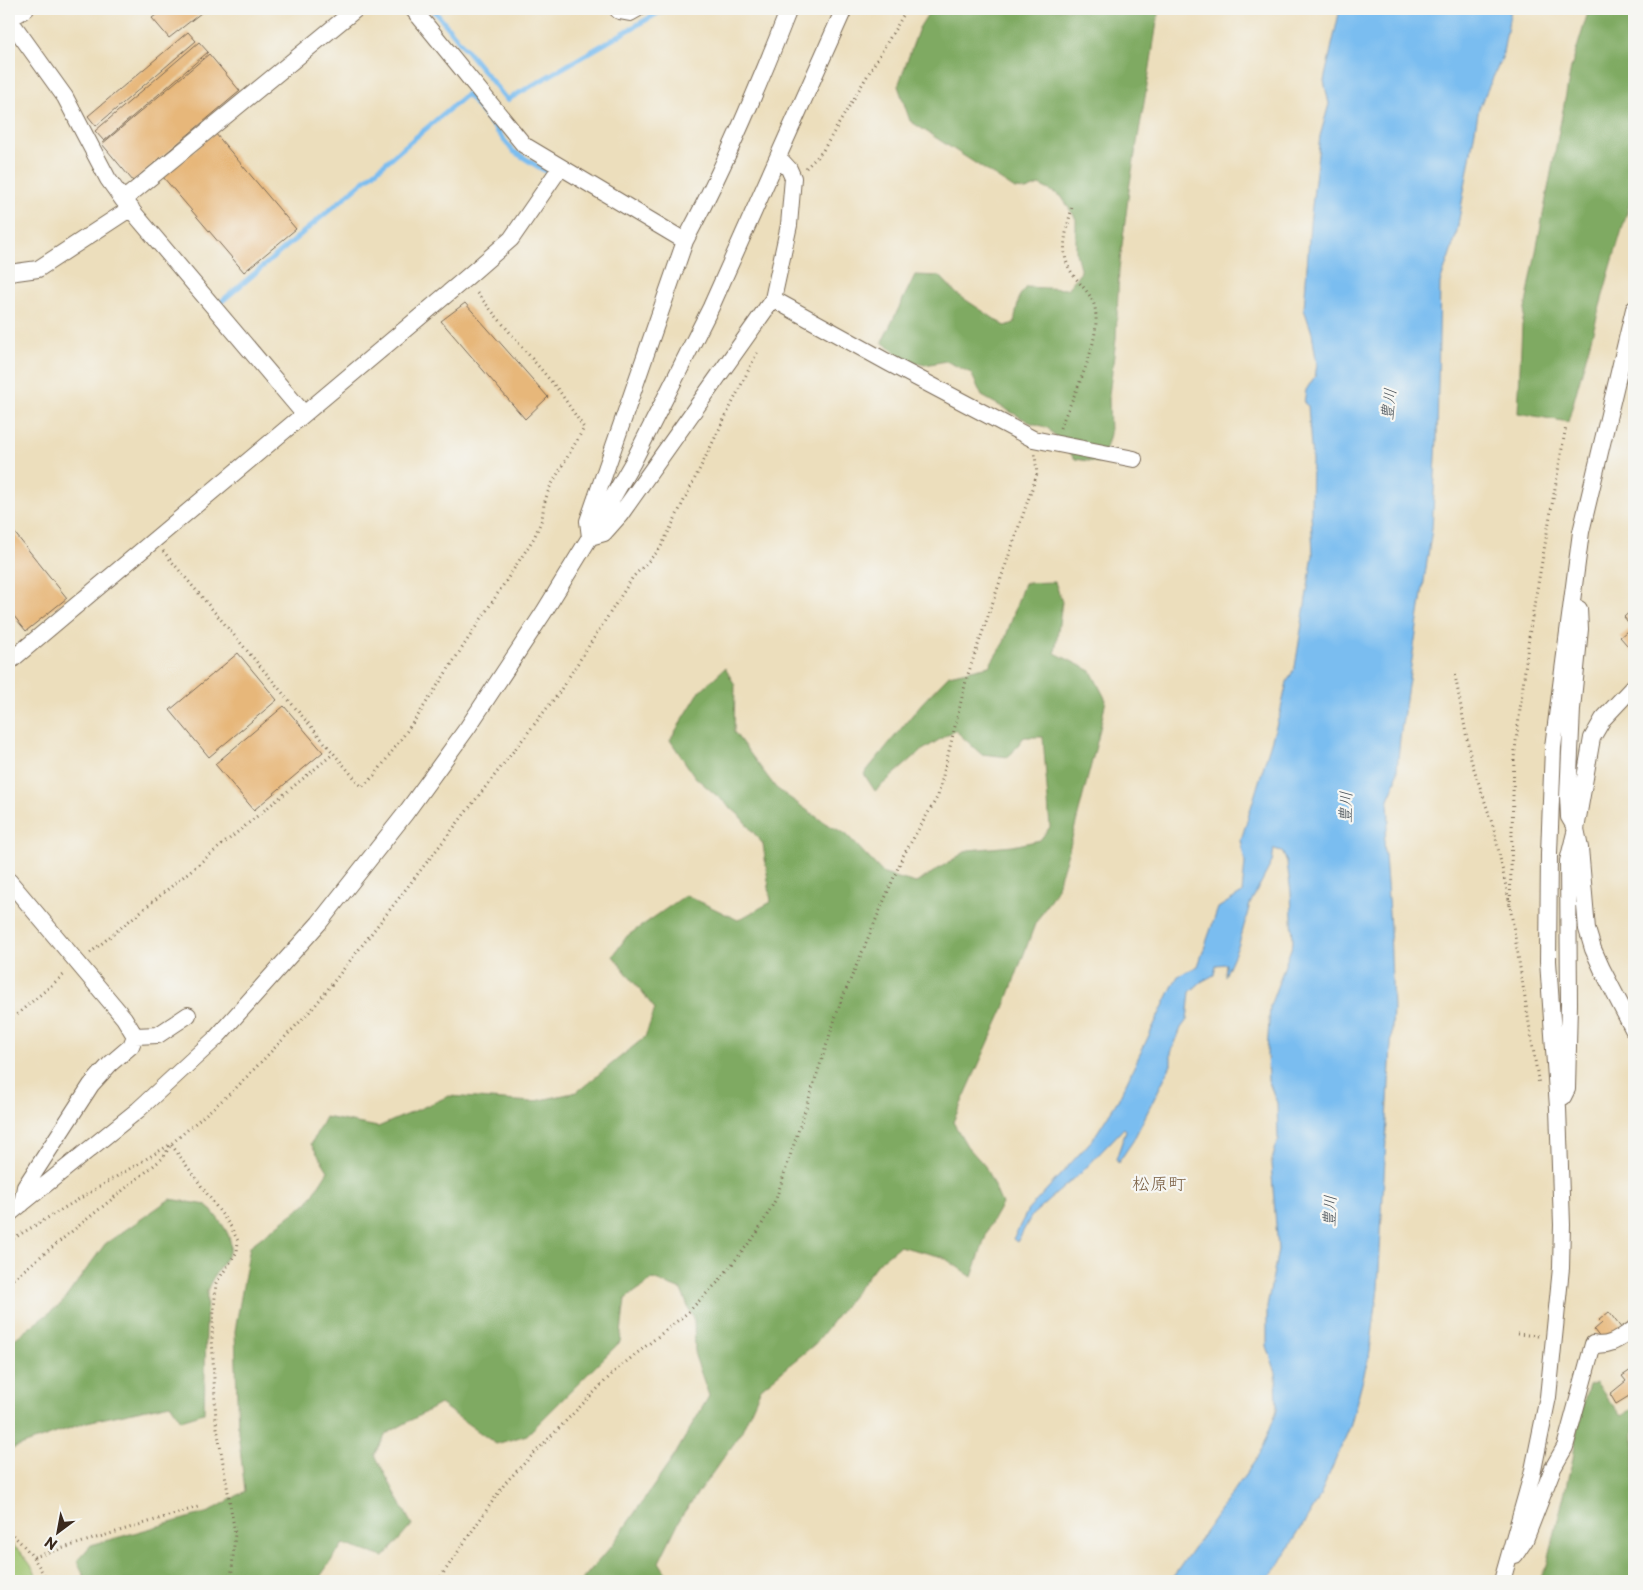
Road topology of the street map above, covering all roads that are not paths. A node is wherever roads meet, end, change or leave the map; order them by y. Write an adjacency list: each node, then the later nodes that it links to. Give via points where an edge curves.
1 (26, 9): 10 (street, via 9,19 65,97 108,179)
2 (356, 9): 10 (street)
3 (413, 9): 9 (street, via 524,145)
4 (617, 9): 5 (street, via 630,13)
5 (637, 9)
6 (790, 9): 11 (street, via 712,190)
7 (844, 9): 8 (street)
8 (778, 157): 13 (street, via 789,168 792,178 789,225); 17 (street, via 711,307 633,462)
9 (560, 168): 11 (street); 15 (street, via 511,238)
10 (127, 204): 12 (street, via 38,269); 15 (street)
11 (685, 241): 17 (street, via 588,521)
12 (9, 273)
13 (773, 299): 16 (street, via 1033,439); 17 (street, via 620,515 604,533)
14 (1634, 309): 18 (street, via 1581,532)
15 (304, 414): 19 (street)
16 (1134, 459)
17 (590, 537): 27 (street, via 468,727 319,923 216,1038 138,1110)
18 (1573, 596): 21 (street, via 1579,609 1580,629 1568,797 1569,817); 26 (street, via 1553,746 1549,854 1548,961)
19 (9, 662)
20 (1634, 686): 21 (street, via 1603,719 1592,738)
21 (1576, 829): 24 (street, via 1587,929 1602,969); 26 (street, via 1568,861 1567,1088)
22 (9, 881): 25 (street, via 124,1018)
23 (188, 1016): 25 (street, via 158,1035)
24 (1632, 1019)
25 (135, 1036): 27 (street, via 131,1046 91,1085 25,1187)
26 (1558, 1108): 29 (street, via 1561,1268 1548,1397 1532,1475)
27 (15, 1209)
28 (1634, 1329): 29 (street, via 1610,1344 1593,1344 1565,1447 1553,1468 1525,1540)
29 (1507, 1564): 30 (street)
30 (1502, 1581)

